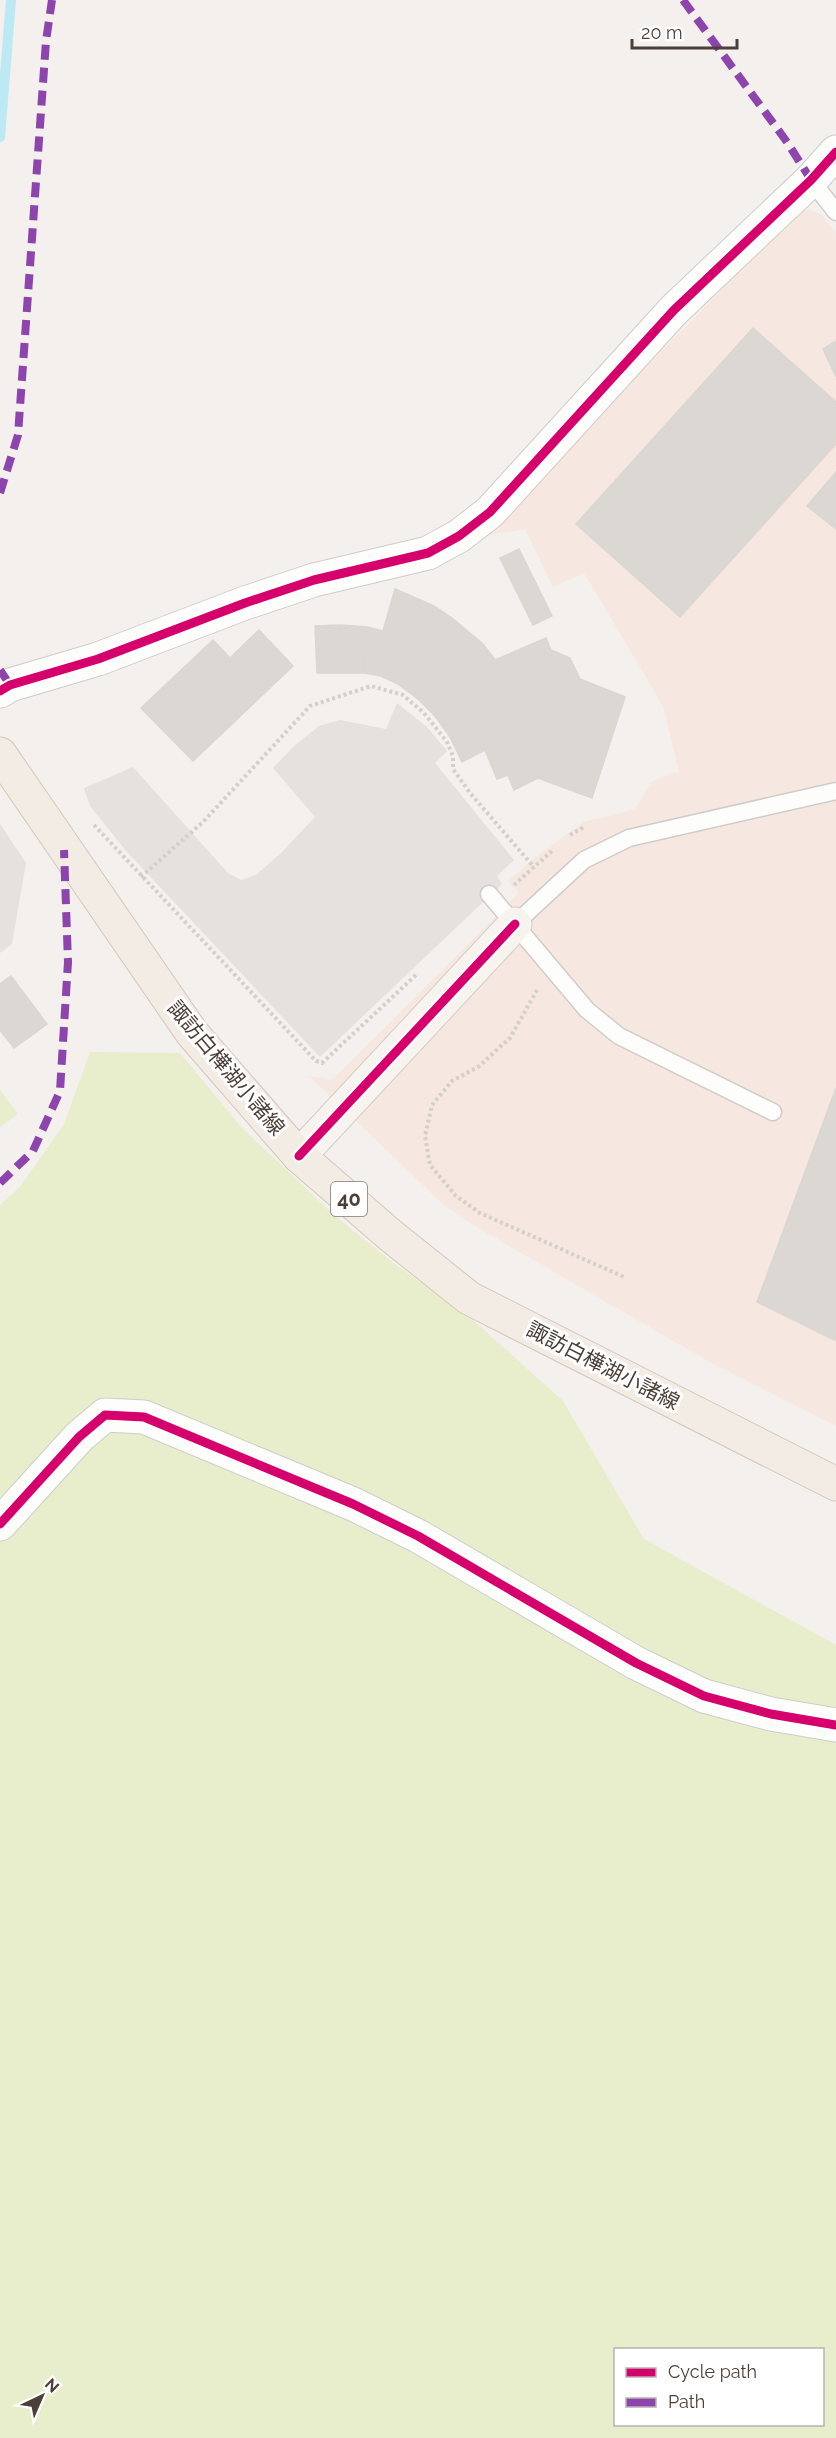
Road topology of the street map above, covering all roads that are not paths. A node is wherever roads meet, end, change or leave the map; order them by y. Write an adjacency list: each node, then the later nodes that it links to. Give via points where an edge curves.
1 (836, 152): 2 (street)
2 (811, 180): 3 (lane); 4 (street, via 674,310 490,512 459,536 428,553 314,580)
3 (836, 212)
4 (0, 691)
5 (0, 754): 10 (main road, 諏訪白樺湖小諸線 / 40, via 192,1033)
6 (836, 791): 8 (lane, via 629,838 584,860)
7 (489, 894): 8 (lane)
8 (515, 924): 9 (lane, via 586,1010 618,1036); 10 (street)
9 (773, 1112)
10 (299, 1156): 11 (main road, 諏訪白樺湖小諸線 / 40, via 469,1298)
11 (836, 1484)
12 (0, 1524): 13 (street, via 79,1437 105,1415 144,1417 292,1478 418,1536 636,1663 704,1696 771,1714)
13 (836, 1725)

